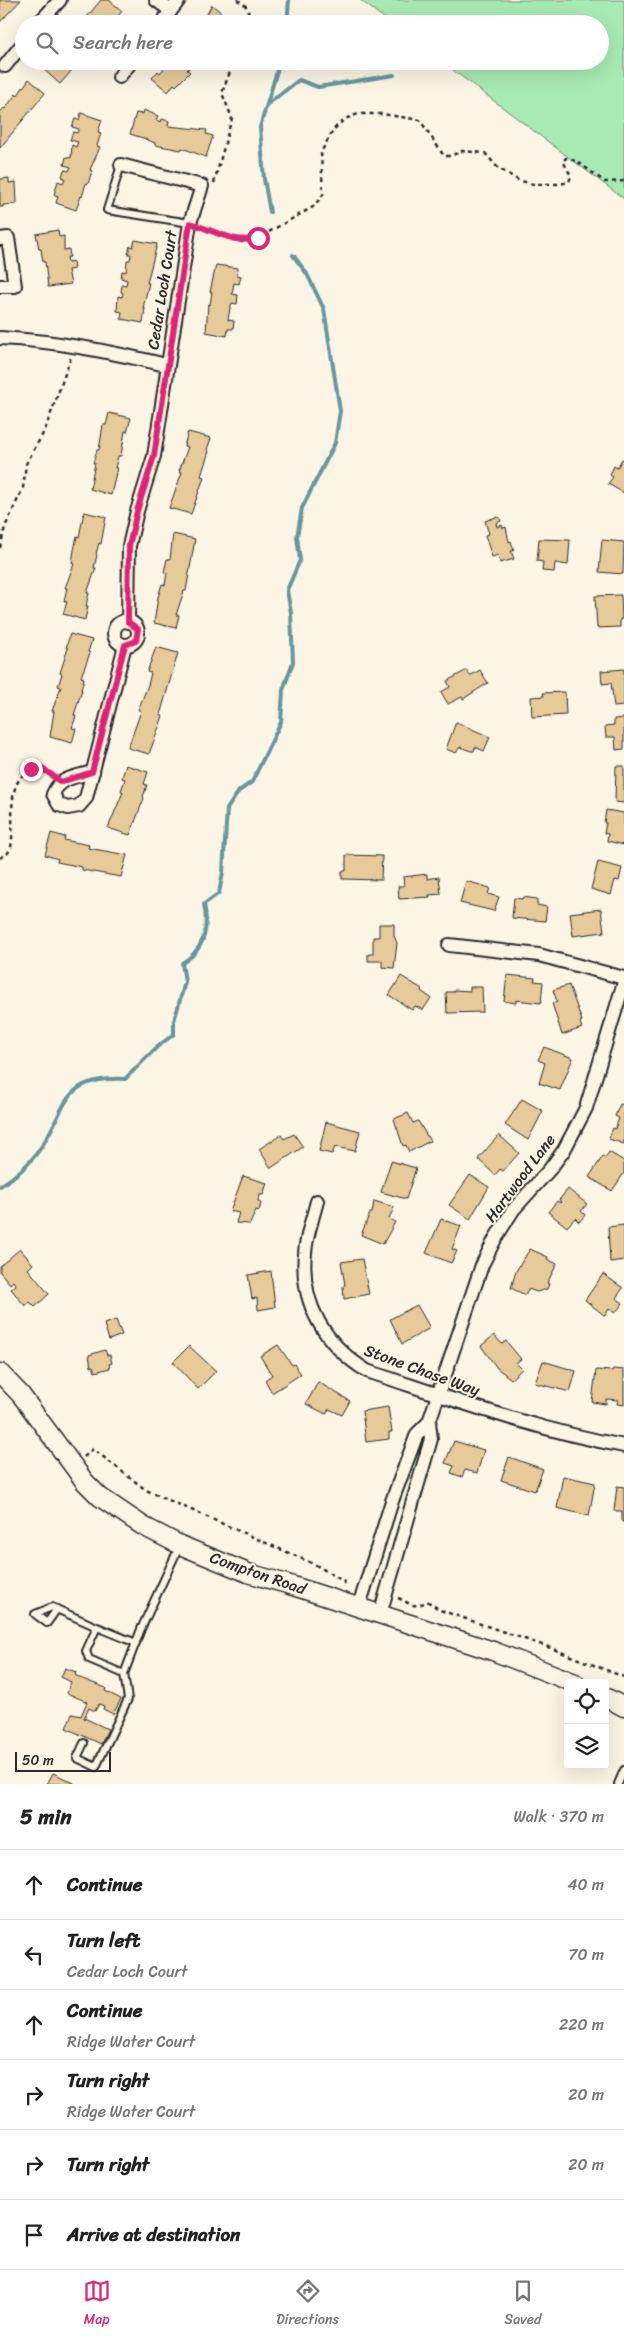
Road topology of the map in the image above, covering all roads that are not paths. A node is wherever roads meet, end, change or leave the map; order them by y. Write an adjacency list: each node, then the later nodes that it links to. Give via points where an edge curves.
1 (60, 0): 5 (street)
2 (156, 0): 4 (street)
3 (180, 0): 4 (street)
4 (171, 11): 6 (street)
5 (46, 15)
6 (168, 15)
7 (15, 52): 8 (street)
8 (2, 66)
9 (125, 70): 10 (street)
10 (119, 78)
11 (121, 165): 12 (street, Cedar Loch Court, via 202,186); 12 (lane, via 107,210)
12 (190, 223): 16 (street, Cedar Loch Court)
13 (0, 239): 14 (street, via 8,238 16,286)
14 (0, 286)
15 (0, 338): 16 (street, via 73,345)
16 (166, 365): 17 (street, Cedar Loch Court, via 154,456 129,546 128,622 122,622 114,632 115,638 125,645)
17 (92, 772): 17 (street, via 86,798 79,806 68,808 58,805 53,794 57,785)
18 (449, 945): 19 (street, via 539,955)
19 (624, 980): 22 (street, Hartwood Lane, via 581,1120 550,1169 513,1210 495,1239 482,1265)
20 (317, 1201): 22 (street, Stone Chase Way, via 305,1252 304,1272 309,1302 322,1329 339,1351 367,1371)
21 (0, 1373): 25 (main road, Compton Road, via 100,1497 124,1515)
22 (439, 1395): 23 (street, Hartwood Lane); 24 (street, Stone Chase Way, via 572,1436)
23 (429, 1422): 26 (street, Hartwood Lane, via 414,1442); 28 (street, Hartwood Lane, via 430,1439)
24 (624, 1446)
25 (180, 1545): 26 (main road, Compton Road, via 248,1573); 30 (lane)
26 (359, 1606): 28 (main road, Compton Road)
27 (57, 1609): 29 (lane)
28 (380, 1614): 32 (main road, Compton Road, via 493,1651)
29 (96, 1627): 30 (lane); 31 (lane, via 86,1651 89,1659)
30 (136, 1643): 31 (lane)
31 (124, 1674): 35 (lane, via 128,1699 96,1767 77,1758)
32 (565, 1679)
33 (609, 1699): 34 (main road)
34 (624, 1707)
35 (84, 1743)
36 (624, 1770): 37 (lane)
37 (618, 1784)

